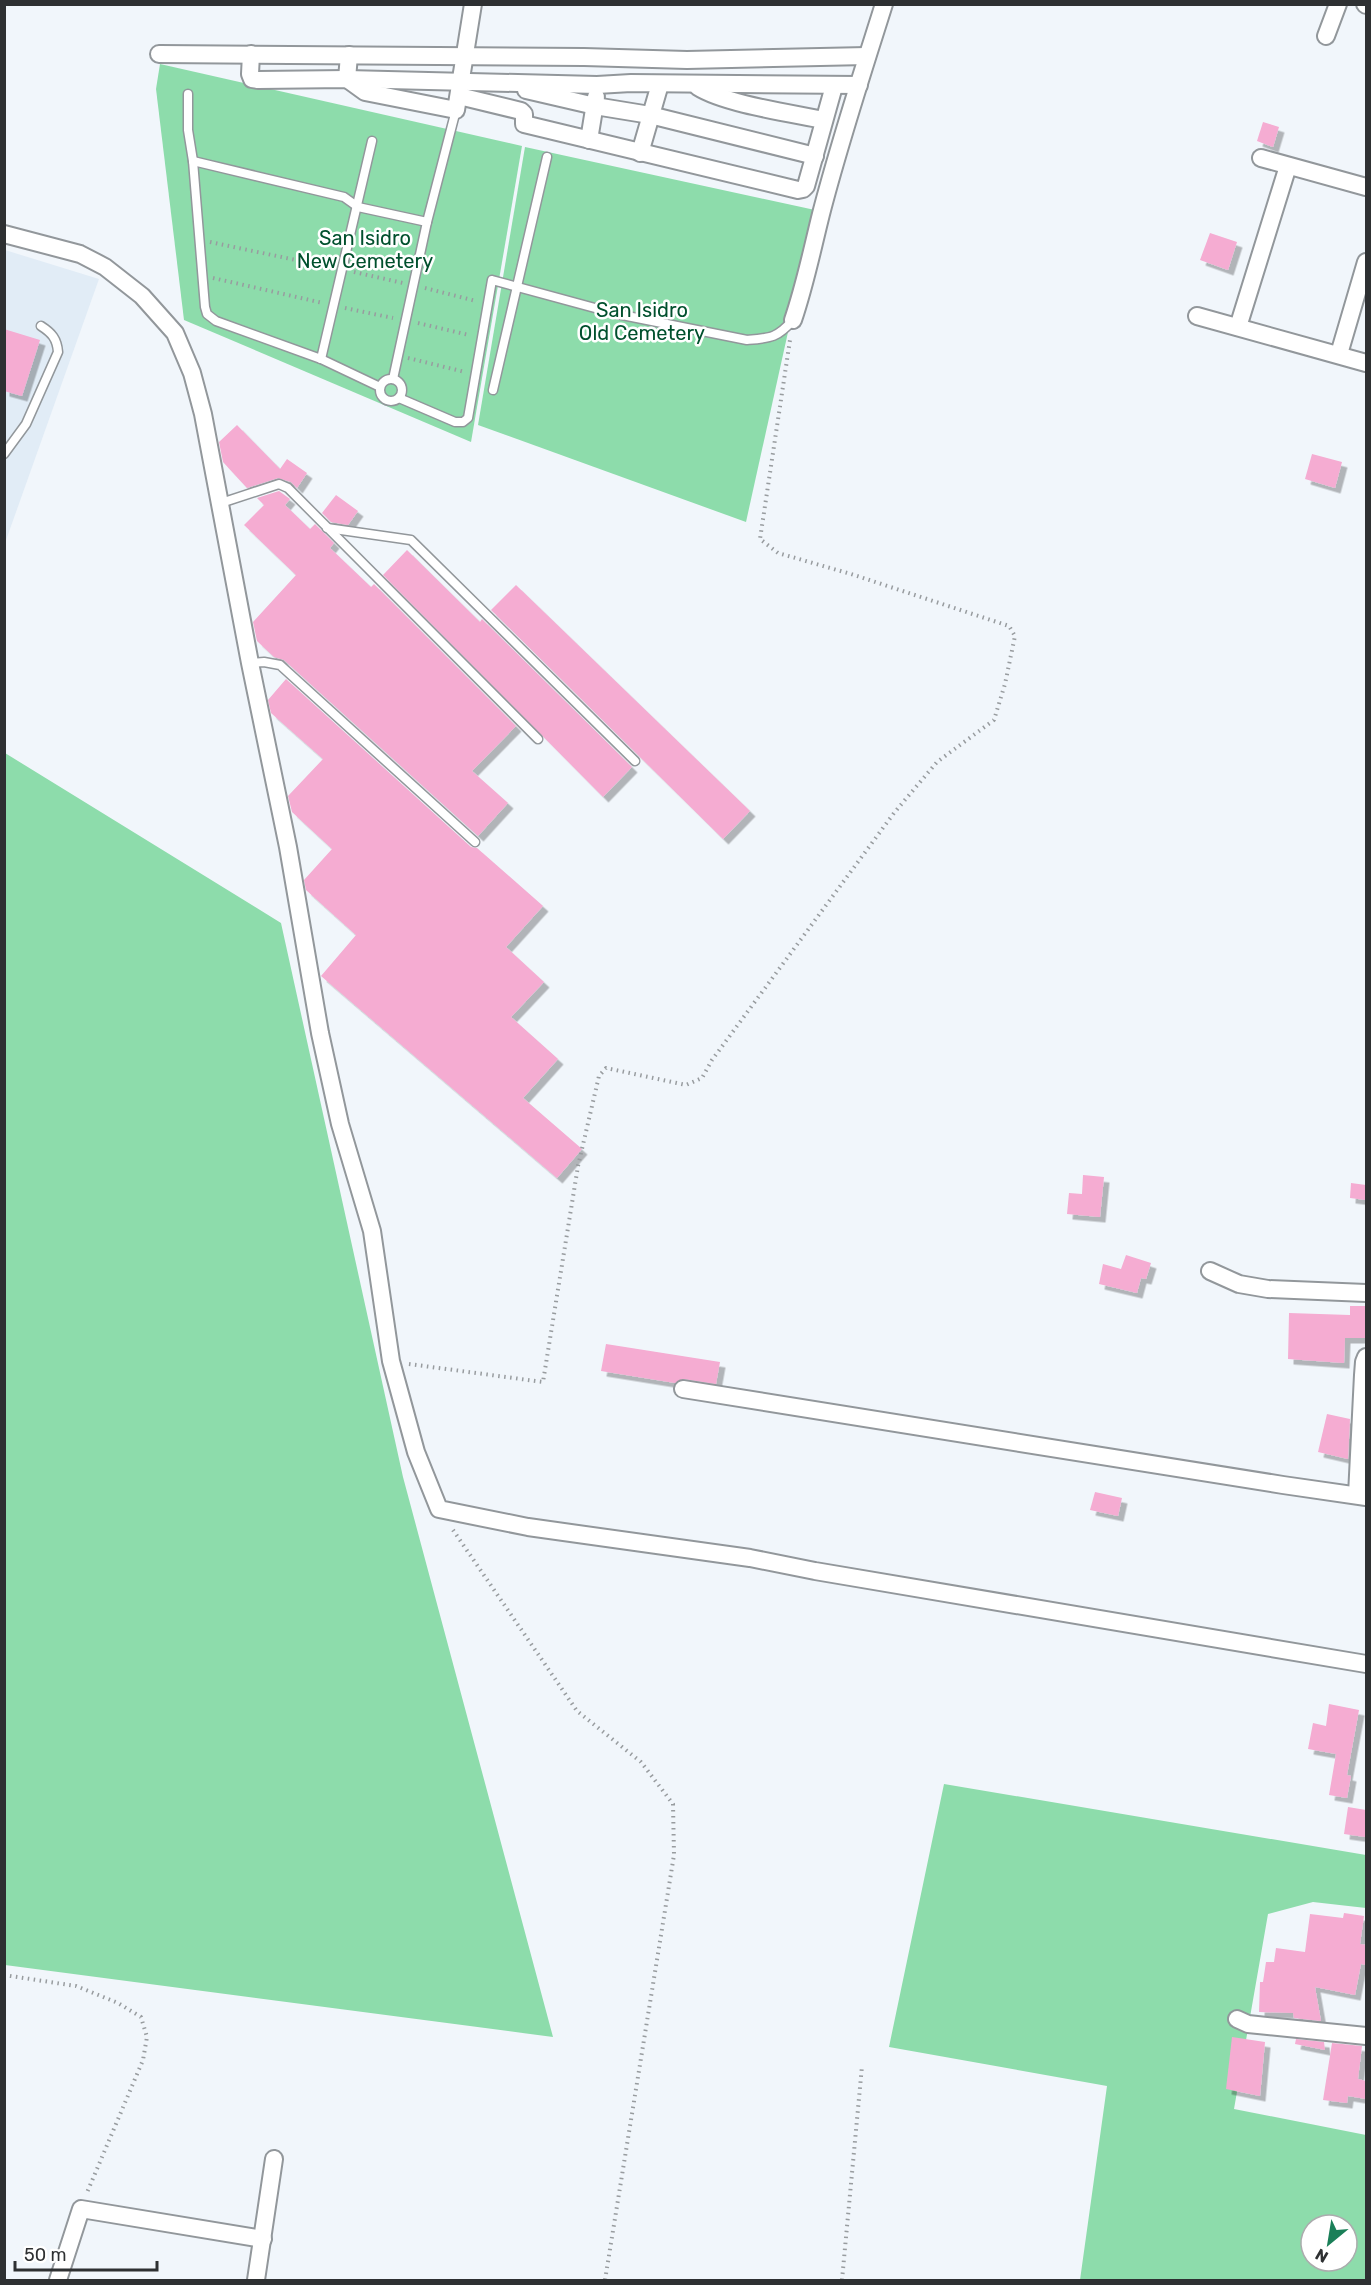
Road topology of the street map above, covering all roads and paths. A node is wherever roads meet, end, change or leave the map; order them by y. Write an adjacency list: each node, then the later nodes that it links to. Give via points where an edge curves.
1 (472, 4): 8 (street)
2 (884, 4): 9 (street)
3 (1338, 4): 4 (street)
4 (1326, 36)
5 (159, 54): 6 (street)
6 (251, 54): 7 (street); 13 (street, via 252,79)
7 (349, 55): 8 (street); 13 (street)
8 (464, 56): 10 (street); 22 (street)
9 (867, 56): 11 (street); 18 (street)
10 (584, 57): 12 (street); 16 (street)
11 (791, 58): 12 (street); 19 (street)
12 (687, 60): 15 (street)
13 (347, 79): 22 (street); 22 (street, via 365,92)
14 (489, 81): 16 (street); 22 (street); 23 (street)
15 (690, 83): 17 (street); 19 (street); 25 (street, via 736,101)
16 (590, 84): 17 (street); 23 (street)
17 (660, 84): 24 (street)
18 (859, 85): 20 (street); 47 (street)
19 (791, 86): 20 (street)
20 (834, 86): 25 (street)
21 (189, 94): 32 (lane, via 188,130)
22 (459, 96): 26 (street, via 521,111 524,124); 36 (lane)
23 (595, 106): 24 (street); 26 (street)
24 (650, 115): 28 (street); 29 (street)
25 (824, 120): 29 (street)
26 (589, 140): 28 (street)
27 (372, 141): 35 (lane)
28 (640, 153): 29 (street, via 798,190 806,186)
29 (815, 156)
30 (547, 157): 43 (lane)
31 (1261, 158): 33 (street)
32 (193, 161): 35 (lane, via 344,196); 38 (lane)
33 (1288, 166): 34 (street); 50 (street)
34 (1366, 188)
35 (358, 207): 36 (lane); 40 (lane)
36 (428, 222): 42 (lane)
37 (4, 234): 62 (street, via 80,254 105,267 142,296 175,333 192,372)
38 (200, 240): 40 (path); 41 (lane)
39 (1366, 262): 52 (street)
40 (343, 270): 42 (path); 45 (lane)
41 (203, 275): 45 (path); 54 (lane, via 205,307 216,321)
42 (415, 286): 44 (path); 48 (lane)
43 (516, 286): 44 (lane, via 492,280); 47 (lane, via 617,314 747,340 780,334); 59 (lane)
44 (488, 304): 51 (lane)
45 (335, 306): 48 (path); 54 (lane)
46 (1197, 316): 50 (street)
47 (793, 320): 71 (path, via 760,539 778,553 1009,626 1015,636 994,720 937,762 894,813 702,1078 686,1085 606,1068 599,1076 578,1166 543,1382)
48 (406, 321): 51 (path); 53 (lane)
49 (42, 326): 61 (lane, via 52,334 57,352 26,424)
50 (1238, 327): 52 (street)
51 (482, 338): 56 (lane)
52 (1339, 354): 55 (street)
53 (399, 355): 56 (path); 57 (lane)
54 (321, 359): 58 (lane)
55 (1366, 363)
56 (475, 375): 60 (lane, via 468,418 463,422)
57 (393, 379): 58 (lane, via 387,379); 60 (lane, via 401,387)
58 (380, 387): 60 (lane, via 388,401)
59 (493, 390)
60 (399, 398)
61 (4, 454)
62 (221, 503): 63 (lane, via 279,484 288,488); 64 (street)
63 (327, 528): 65 (lane); 66 (lane, via 411,540)
64 (249, 663): 67 (lane, via 280,665); 71 (street, via 288,847 320,1033 340,1124 372,1231)
65 (538, 739)
66 (635, 760)
67 (475, 842)
68 (1210, 1271): 69 (street, via 1239,1284 1268,1289)
69 (1366, 1293)
70 (1366, 1357): 73 (street)
71 (391, 1361): 74 (street, via 416,1452)
72 (683, 1389): 73 (street)
73 (1362, 1496)
74 (439, 1509): 75 (street, via 528,1527 750,1558); 85 (path, via 577,1711 641,1762 673,1804 674,1855)
75 (1366, 1664)
76 (4, 1975): 81 (path, via 76,1986 118,2003 141,2018 147,2037 143,2060)
77 (1237, 2019): 78 (street, via 1248,2024)
78 (1366, 2036)
79 (862, 2066): 86 (path)
80 (274, 2159): 82 (street)
81 (81, 2209): 82 (street); 83 (street)
82 (262, 2239): 84 (street)
83 (58, 2280)
84 (256, 2280)
85 (605, 2280)
86 (842, 2280)

